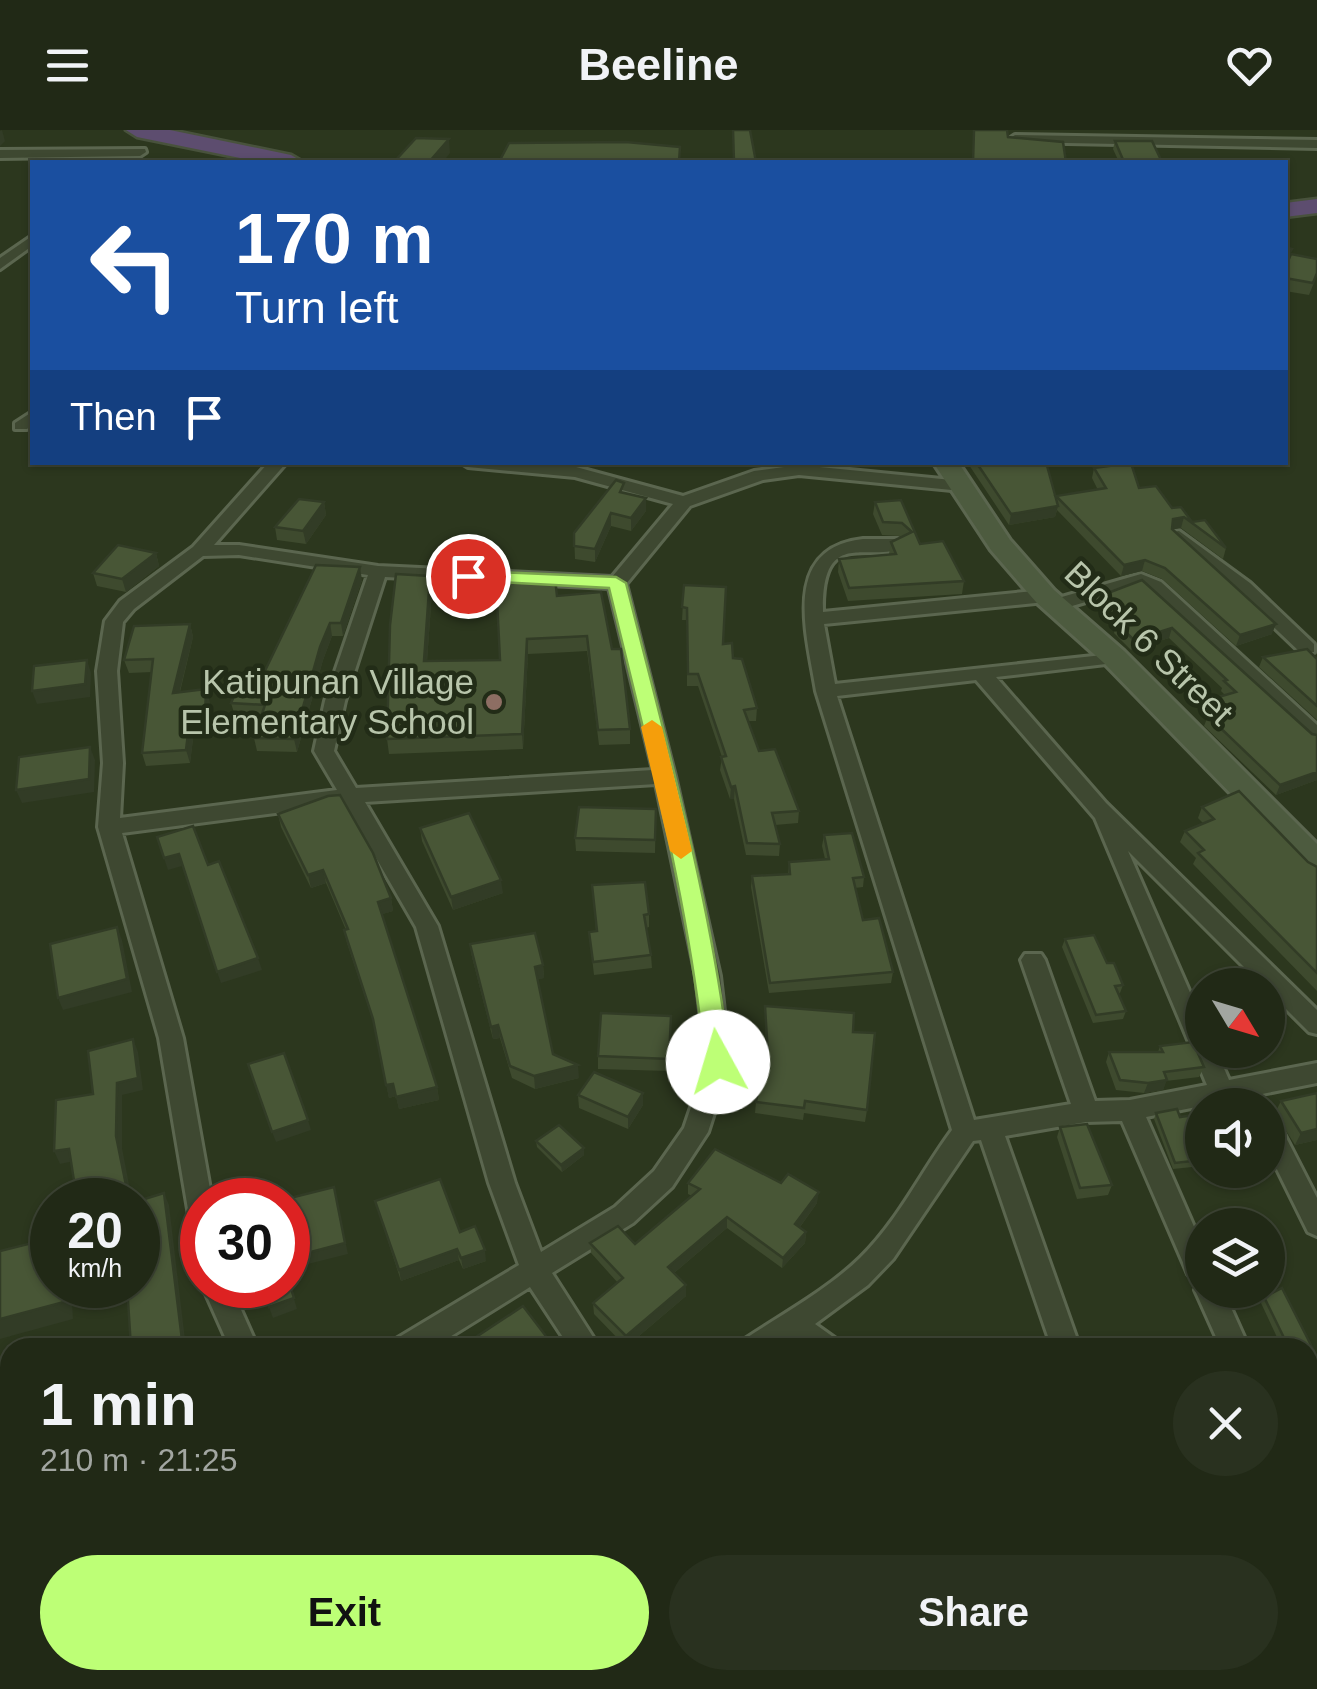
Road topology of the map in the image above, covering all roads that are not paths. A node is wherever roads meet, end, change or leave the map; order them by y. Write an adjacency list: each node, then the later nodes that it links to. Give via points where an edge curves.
1 (146, 139): 4 (street); 5 (street); 6 (highway)
2 (1015, 139): 3 (street)
3 (1317, 144)
4 (0, 154)
5 (130, 160)
6 (278, 160)
7 (1317, 206): 8 (highway)
8 (1288, 210)
9 (30, 242): 10 (street)
10 (0, 265)
11 (277, 465): 18 (street)
12 (500, 465): 15 (street, via 576,472)
13 (947, 465): 14 (street, Block 6 Street)
14 (962, 486): 15 (street, via 800,470); 21 (street, Block 6 Street, via 1000,545)
15 (684, 502): 20 (street)
16 (1179, 536): 23 (street)
17 (898, 544): 22 (street, via 834,553 821,565 813,595)
18 (200, 551): 19 (street, via 239,550); 31 (street, via 114,621 107,671 114,763)
19 (378, 570): 20 (street); 29 (street, via 324,751)
20 (616, 583): 28 (street)
21 (1050, 601): 22 (street); 24 (street, Block 6 Street); 27 (street, via 1142,580 1154,586)
22 (816, 619): 26 (street)
23 (1314, 651)
24 (1114, 657): 25 (street); 32 (street, Block 6 Street)
25 (980, 672): 26 (street); 30 (street)
26 (826, 692): 43 (street)
27 (1317, 736)
28 (665, 776): 29 (street); 48 (street, via 708,976 718,1062 695,1132 663,1179 624,1214)
29 (350, 796): 31 (street); 48 (street, via 427,926)
30 (1098, 808): 34 (street); 35 (street)
31 (109, 827): 45 (street, via 171,1038)
32 (1317, 862)
33 (1034, 960): 42 (street)
34 (1185, 1007)
35 (1317, 1025)
36 (1220, 1068): 38 (street)
37 (1317, 1072): 39 (street)
38 (1236, 1088)
39 (1268, 1088)
40 (1185, 1103): 41 (street)
41 (1130, 1110): 42 (street); 47 (street)
42 (1086, 1112): 43 (street)
43 (978, 1131): 51 (street, via 936,1171 869,1268); 57 (street)
44 (1285, 1160): 46 (street)
45 (195, 1178)
46 (1317, 1224)
47 (1185, 1235)
48 (534, 1270): 53 (street); 54 (street)
49 (226, 1308): 52 (street)
50 (1218, 1308): 58 (street)
51 (791, 1322): 55 (street); 56 (street)
52 (240, 1338)
53 (422, 1338)
54 (579, 1338)
55 (769, 1338)
56 (813, 1338)
57 (1062, 1338)
58 (1231, 1338)

